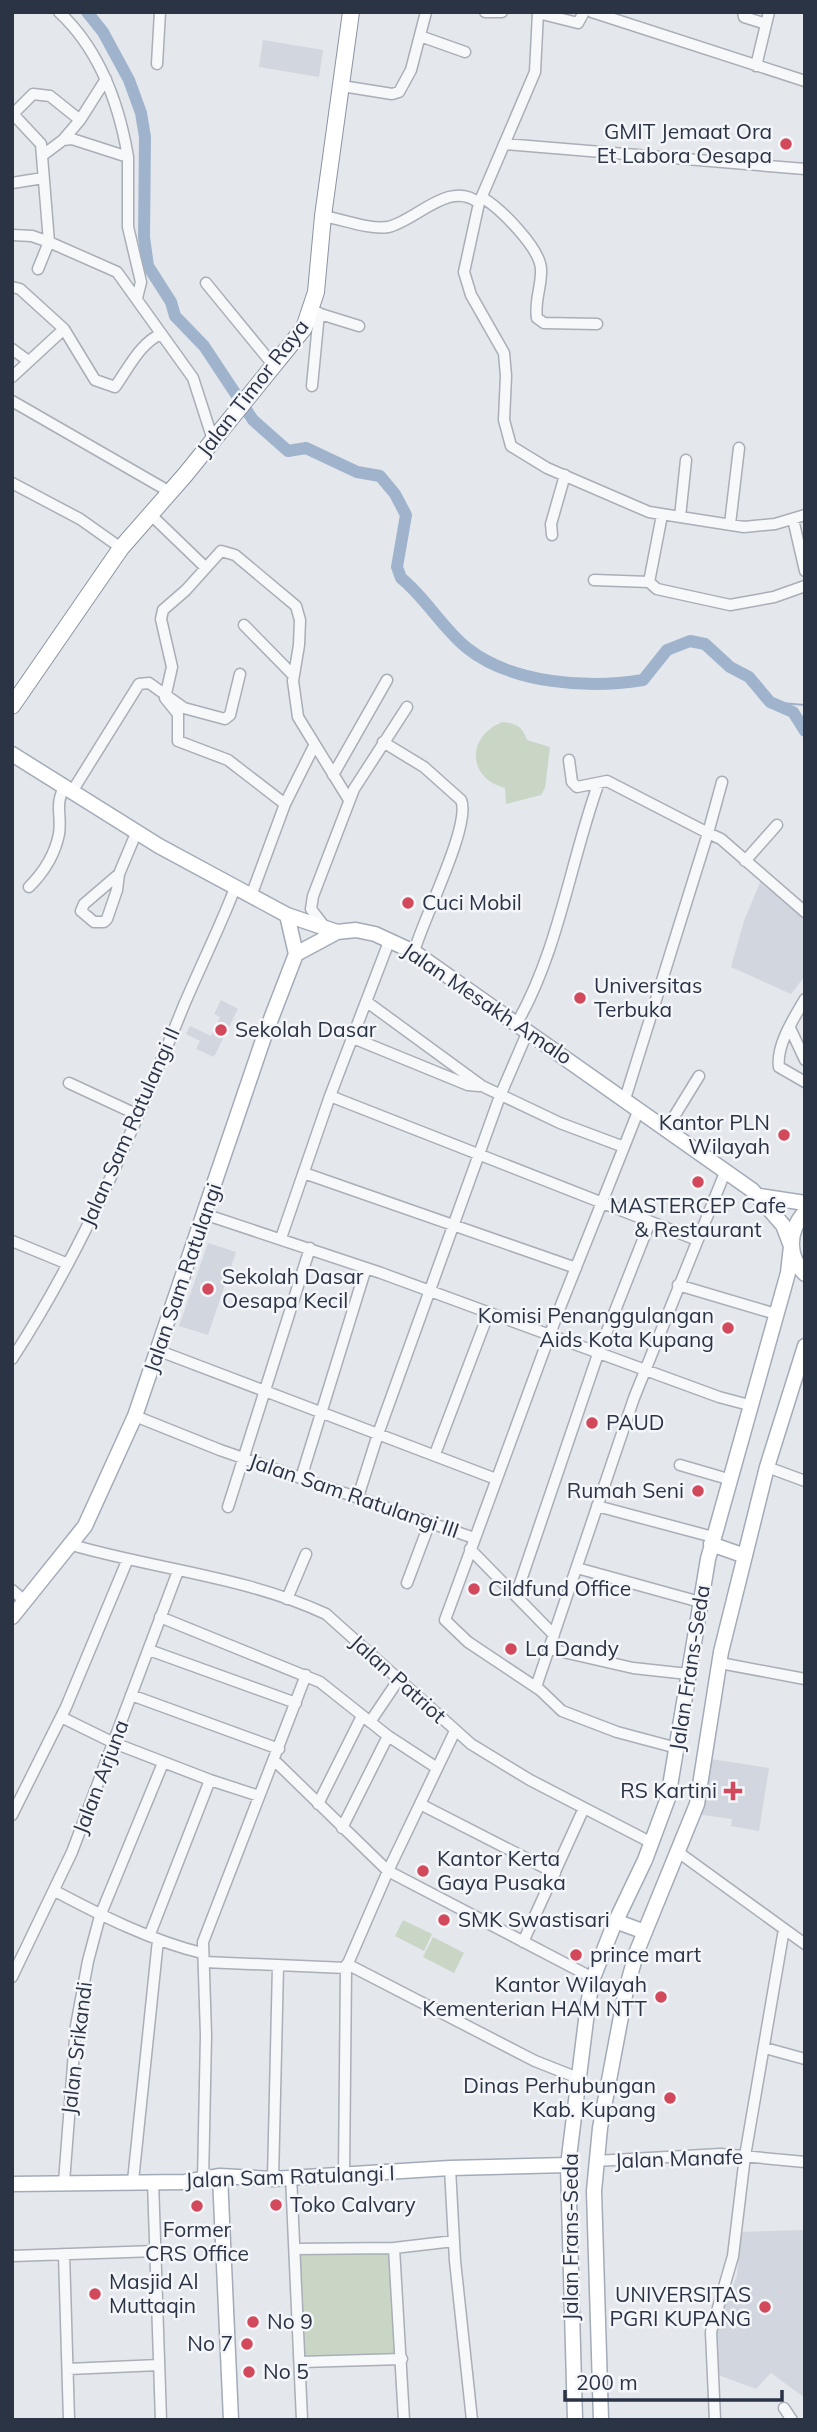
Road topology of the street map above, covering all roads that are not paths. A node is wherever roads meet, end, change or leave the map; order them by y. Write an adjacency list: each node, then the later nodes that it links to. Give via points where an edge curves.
1 (59, 12): 17 (street, via 81,36)
2 (160, 12): 15 (street)
3 (351, 12): 19 (highway, Jalan Timor Raya)
4 (426, 12): 13 (street)
5 (485, 12): 6 (street)
6 (502, 12)
7 (584, 12): 11 (street, via 578,23)
8 (592, 12): 16 (street)
9 (743, 12): 12 (street, via 744,17)
10 (769, 12): 12 (street)
11 (538, 13): 23 (street, via 535,72)
12 (766, 24): 16 (street)
13 (420, 36): 14 (street); 19 (street, via 411,70 397,94)
14 (465, 52)
15 (157, 64)
16 (756, 66): 18 (street)
17 (106, 79): 21 (street); 25 (street)
18 (805, 81)
19 (342, 86): 30 (highway, Jalan Timor Raya)
20 (13, 114): 21 (street, via 33,94 43,93); 24 (street, via 41,144)
21 (80, 120): 22 (street)
22 (62, 139): 24 (street); 25 (street)
23 (505, 144): 26 (street); 29 (street)
24 (43, 155): 27 (street)
25 (128, 157): 36 (street, via 128,227 141,282)
26 (805, 169)
27 (43, 178): 28 (street); 32 (street)
28 (12, 183)
29 (481, 200): 30 (street, via 452,197 390,226); 38 (street, via 496,206 539,257 537,318 544,323); 51 (street, via 464,272 471,295 504,353 507,440 516,451)
30 (323, 216): 37 (highway, Jalan Timor Raya)
31 (12, 235): 32 (street)
32 (48, 242): 33 (street); 36 (street, via 117,272)
33 (38, 270)
34 (206, 283): 44 (street)
35 (12, 287): 40 (street)
36 (137, 299): 41 (street)
37 (315, 312): 39 (street); 44 (highway, Jalan Timor Raya); 46 (street)
38 (597, 324)
39 (359, 326)
40 (64, 329): 41 (street, via 90,374 108,387 115,387 131,360); 43 (street)
41 (161, 334): 48 (street, via 193,378)
42 (12, 349): 43 (street)
43 (27, 360): 45 (street)
44 (274, 366): 48 (highway, Jalan Timor Raya)
45 (12, 377)
46 (312, 386)
47 (12, 401): 53 (street)
48 (218, 435): 53 (highway, Jalan Timor Raya)
49 (739, 448): 59 (street)
50 (686, 460): 57 (street)
51 (565, 475): 55 (street); 60 (street)
52 (12, 483): 61 (street, via 80,519)
53 (170, 492): 54 (highway, Jalan Timor Raya)
54 (149, 513): 61 (highway, Jalan Timor Raya); 62 (street)
55 (662, 514): 57 (street); 65 (street)
56 (805, 515): 58 (street)
57 (680, 517): 59 (street)
58 (793, 519): 59 (street, via 758,527); 63 (street)
59 (730, 524)
60 (552, 536)
61 (121, 548): 72 (highway, Jalan Timor Raya)
62 (204, 566): 69 (street, via 218,552 227,551 296,606 299,645); 71 (street, via 161,614 172,667)
63 (805, 571)
64 (594, 580): 65 (street)
65 (649, 582): 66 (street, via 657,589 730,605)
66 (805, 586)
67 (244, 625): 69 (street)
68 (240, 674): 71 (street, via 227,718 184,708)
69 (293, 675): 75 (street, via 298,717)
70 (387, 680): 78 (street)
71 (165, 693): 81 (street, via 149,683 139,684); 83 (street, via 178,714 178,741 237,765)
72 (12, 706)
73 (407, 707): 74 (street)
74 (383, 741): 82 (street); 96 (street, via 424,767 464,807)
75 (314, 746): 78 (street); 83 (street)
76 (12, 754): 81 (main road, Jalan Mesakh Amalo)
77 (569, 760): 80 (street, via 574,785)
78 (333, 775): 82 (street)
79 (722, 782): 86 (street)
80 (598, 785): 86 (street, via 607,781); 100 (street)
81 (69, 788): 85 (main road, Jalan Mesakh Amalo); 89 (street, via 58,800 58,837 45,869)
82 (349, 800): 94 (street, via 310,903 313,913)
83 (285, 804): 91 (street)
84 (777, 825): 87 (street)
85 (137, 831): 88 (street); 90 (main road, Jalan Mesakh Amalo)
86 (708, 833): 87 (street); 111 (street)
87 (746, 861): 92 (street)
88 (119, 874): 88 (street, via 84,904 81,911 94,922 107,919)
89 (29, 887)
90 (235, 888): 91 (main road, Jalan Mesakh Amalo); 113 (street, Jalan Sam Ratulangi II)
91 (251, 895): 93 (main road, Jalan Mesakh Amalo)
92 (805, 912)
93 (287, 915): 94 (main road, Jalan Mesakh Amalo); 97 (main road)
94 (331, 929): 95 (main road, Jalan Mesakh Amalo); 97 (main road)
95 (390, 939): 96 (main road, Jalan Mesakh Amalo); 99 (street)
96 (414, 952): 100 (main road, Jalan Mesakh Amalo)
97 (296, 954): 123 (main road, Jalan Sam Ratulangi)
98 (805, 999): 101 (street)
99 (367, 1002): 102 (street); 108 (street)
100 (523, 1027): 110 (street); 111 (main road, Jalan Mesakh Amalo)
101 (790, 1028): 103 (street); 106 (street, via 779,1067)
102 (353, 1038): 108 (street, via 468,1085); 109 (street)
103 (802, 1042): 104 (street)
104 (805, 1060)
105 (699, 1076): 114 (street)
106 (805, 1082)
107 (69, 1083): 113 (street)
108 (482, 1086): 110 (street)
109 (330, 1096): 116 (street); 118 (street)
110 (500, 1096): 115 (street); 116 (street)
111 (625, 1099): 112 (main road, Jalan Mesakh Amalo)
112 (639, 1109): 114 (main road, Jalan Mesakh Amalo); 115 (street)
113 (138, 1115): 131 (street, Jalan Sam Ratulangi II)
114 (667, 1128): 117 (main road, Jalan Mesakh Amalo)
115 (624, 1147): 120 (street)
116 (478, 1155): 120 (street); 125 (street)
117 (726, 1170): 119 (main road, Jalan Mesakh Amalo); 127 (street)
118 (303, 1173): 125 (street); 126 (street)
119 (760, 1196): 121 (main road, Jalan Mesakh Amalo); 129 (main road, Jalan Mesakh Amalo, via 783,1225)
120 (600, 1203): 124 (street); 133 (street)
121 (805, 1203)
122 (805, 1212): 129 (main road, Jalan Frans-Seda, via 794,1228)
123 (205, 1214): 126 (street); 141 (main road, Jalan Sam Ratulangi)
124 (650, 1222): 127 (street); 142 (street)
125 (454, 1224): 133 (street); 136 (street)
126 (281, 1238): 130 (street)
127 (697, 1240): 135 (street)
128 (12, 1241): 131 (street)
129 (791, 1246): 134 (main road, Jalan Mesakh Amalo); 138 (main road, Jalan Frans-Seda)
130 (310, 1248): 132 (street); 145 (street)
131 (68, 1264): 143 (street, Jalan Sam Ratulangi II)
132 (366, 1268): 136 (street); 147 (street)
133 (576, 1268): 139 (street)
134 (805, 1274)
135 (678, 1285): 138 (street); 144 (street)
136 (431, 1292): 137 (street); 149 (street)
137 (489, 1312): 139 (street); 150 (street)
138 (776, 1314): 146 (main road, Jalan Frans-Seda)
139 (550, 1334): 142 (street); 155 (street)
140 (805, 1346): 153 (main road, Jalan Frans-Seda)
141 (157, 1350): 145 (street); 148 (main road, Jalan Sam Ratulangi)
142 (598, 1353): 144 (street); 172 (street)
143 (12, 1359)
144 (646, 1371): 146 (street); 159 (street)
145 (264, 1391): 147 (street); 151 (street)
146 (749, 1405): 156 (main road, Jalan Frans-Seda)
147 (321, 1413): 149 (street); 154 (street)
148 (135, 1416): 151 (street, Jalan Sam Ratulangi III); 164 (main road, Jalan Sam Ratulangi, via 93,1513)
149 (378, 1434): 150 (street); 158 (street)
150 (435, 1454): 155 (street)
151 (244, 1459): 154 (street, Jalan Sam Ratulangi III); 160 (street)
152 (680, 1465): 156 (street)
153 (767, 1467): 157 (street); 166 (main road, Jalan Frans-Seda)
154 (301, 1478): 158 (street, Jalan Sam Ratulangi III)
155 (496, 1479): 163 (street)
156 (728, 1479): 162 (main road, Jalan Frans-Seda)
157 (805, 1481)
158 (358, 1497): 161 (street, Jalan Sam Ratulangi III)
159 (597, 1506): 162 (street); 168 (street)
160 (228, 1507)
161 (430, 1522): 163 (street, Jalan Sam Ratulangi III); 170 (street)
162 (712, 1541): 166 (main road); 175 (main road, Jalan Frans-Seda)
163 (472, 1543): 172 (street); 186 (street, Jalan Sam Ratulangi III, via 445,1620 468,1642)
164 (72, 1545): 167 (street, Jalan Patriot); 174 (main road, Jalan Sam Ratulangi)
165 (306, 1554): 173 (street)
166 (745, 1556): 181 (main road, Jalan Frans-Seda)
167 (127, 1561): 169 (street, Jalan Patriot); 189 (street)
168 (577, 1568): 175 (street); 178 (street)
169 (178, 1572): 173 (street, Jalan Patriot); 176 (street, Jalan Arjuna)
170 (407, 1583)
171 (12, 1590): 174 (street)
172 (516, 1595): 178 (street)
173 (288, 1599): 185 (street, Jalan Patriot, via 331,1617)
174 (25, 1601): 177 (main road, Jalan Sam Ratulangi)
175 (700, 1602): 182 (main road, Jalan Frans-Seda)
176 (160, 1616): 180 (street, Jalan Arjuna); 183 (street)
177 (12, 1617)
178 (554, 1635): 179 (street)
179 (550, 1649): 182 (street, via 633,1668); 186 (street)
180 (149, 1650): 187 (street, Jalan Arjuna); 188 (street)
181 (720, 1663): 184 (street); 207 (main road, Jalan Frans-Seda, via 697,1804)
182 (688, 1674): 194 (main road, Jalan Frans-Seda)
183 (306, 1675): 188 (street); 190 (street)
184 (805, 1678)
185 (399, 1679): 190 (street); 191 (street, Jalan Patriot)
186 (536, 1688): 194 (street, Jalan Sam Ratulangi III, via 562,1711 582,1721)
187 (131, 1695): 193 (street, Jalan Arjuna); 195 (street)
188 (296, 1703): 195 (street)
189 (61, 1717): 193 (street); 204 (street)
190 (366, 1719): 192 (street); 201 (street)
191 (455, 1731): 198 (street); 203 (street, Jalan Patriot, via 505,1767)
192 (388, 1736): 198 (street); 205 (street)
193 (114, 1743): 197 (street); 210 (street, Jalan Arjuna)
194 (677, 1748): 206 (main road, Jalan Frans-Seda, via 668,1798)
195 (279, 1749): 196 (street)
196 (274, 1760): 200 (street); 201 (street)
197 (163, 1763): 199 (street); 211 (street, Jalan Srikandi)
198 (437, 1768): 202 (street)
199 (210, 1780): 200 (street); 215 (street)
200 (259, 1796): 220 (street, via 205,1933)
201 (318, 1804): 205 (street)
202 (420, 1804): 208 (street); 209 (street)
203 (584, 1808): 206 (street, Jalan Patriot); 209 (street)
204 (12, 1815)
205 (342, 1828): 208 (street)
206 (652, 1843): 212 (main road, Jalan Frans-Seda)
207 (678, 1852): 213 (street); 214 (main road, Jalan Frans-Seda)
208 (388, 1871): 217 (street); 222 (street)
209 (555, 1873): 217 (street)
210 (55, 1891): 211 (street); 219 (street, Jalan Arjuna)
211 (100, 1916): 215 (street); 240 (street, Jalan Srikandi, via 78,2015)
212 (615, 1921): 214 (main road); 224 (main road, Jalan Frans-Seda)
213 (784, 1929): 218 (street); 225 (street)
214 (645, 1932): 229 (main road, Jalan Frans-Seda, via 626,1990)
215 (154, 1937): 220 (street); 237 (street)
216 (12, 1942): 219 (street)
217 (523, 1942): 224 (street)
218 (805, 1944)
219 (24, 1949): 223 (street, Jalan Arjuna)
220 (203, 1957): 221 (street); 239 (street)
221 (278, 1966): 222 (street); 236 (street)
222 (347, 1966): 227 (street); 235 (street)
223 (12, 1978)
224 (593, 1978): 227 (main road, Jalan Frans-Seda)
225 (765, 2049): 226 (street); 228 (street)
226 (805, 2059)
227 (578, 2078): 231 (main road, Jalan Frans-Seda)
228 (745, 2156): 229 (street, Jalan Manafe); 230 (street, Jalan Manafe); 265 (street, via 733,2256 711,2332)
229 (595, 2161): 252 (main road, Jalan Frans-Seda)
230 (805, 2162)
231 (568, 2165): 232 (main road, Jalan Sam Ratulangi I); 253 (main road, Jalan Frans-Seda)
232 (450, 2168): 235 (main road, Jalan Sam Ratulangi I); 242 (street)
233 (220, 2176): 236 (main road, Jalan Sam Ratulangi I); 239 (main road, Jalan Sam Ratulangi I); 259 (main road)
234 (291, 2176): 235 (main road, Jalan Sam Ratulangi I); 236 (main road, Jalan Sam Ratulangi I); 244 (street)
235 (344, 2176)
236 (273, 2179)
237 (133, 2181): 238 (main road, Jalan Sam Ratulangi I); 240 (main road, Jalan Sam Ratulangi I)
238 (153, 2181): 239 (main road, Jalan Sam Ratulangi I); 245 (street)
239 (203, 2181)
240 (64, 2182): 241 (main road, Jalan Sam Ratulangi I)
241 (12, 2184)
242 (454, 2241): 243 (street); 262 (street)
243 (394, 2248): 244 (street); 248 (street)
244 (295, 2249): 249 (street)
245 (156, 2251): 246 (street); 250 (street)
246 (64, 2254): 247 (street); 251 (street)
247 (12, 2256)
248 (401, 2359): 249 (street); 261 (street)
249 (301, 2362): 260 (street)
250 (159, 2365): 251 (street); 258 (street)
251 (68, 2369): 257 (street)
252 (597, 2371): 253 (main road, via 586,2378); 254 (main road, Jalan Frans-Seda)
253 (574, 2374): 255 (main road, Jalan Frans-Seda)
254 (600, 2389): 255 (main road, via 587,2385); 264 (main road, Jalan Frans-Seda)
255 (575, 2392): 263 (main road, Jalan Frans-Seda)
256 (783, 2408): 266 (street)
257 (69, 2420)
258 (161, 2420)
259 (231, 2420)
260 (302, 2420)
261 (404, 2420)
262 (472, 2420)
263 (575, 2420)
264 (601, 2420)
265 (715, 2420)
266 (792, 2420)

